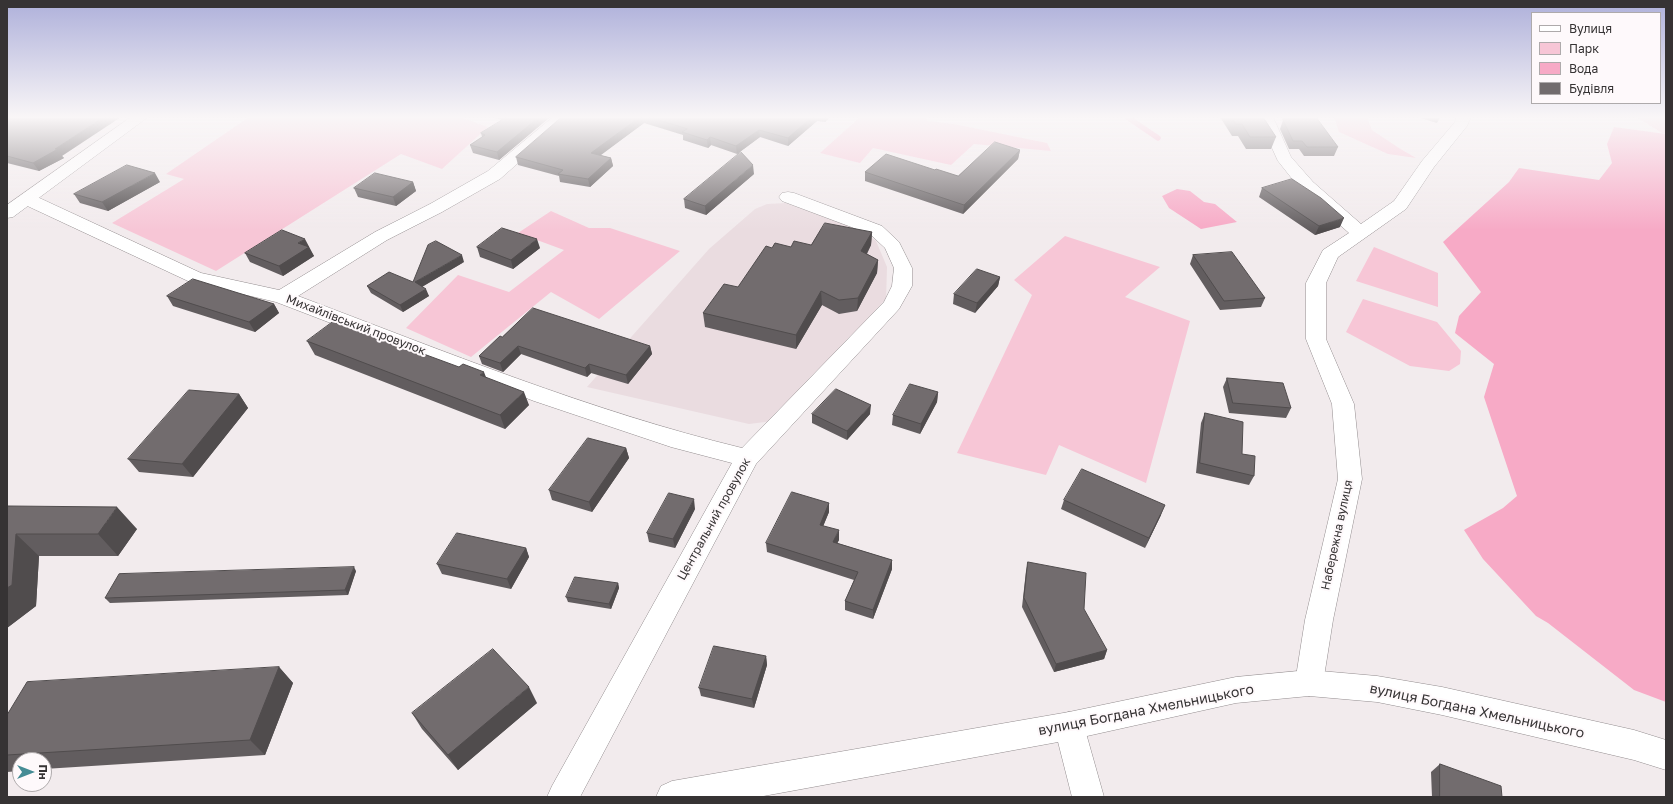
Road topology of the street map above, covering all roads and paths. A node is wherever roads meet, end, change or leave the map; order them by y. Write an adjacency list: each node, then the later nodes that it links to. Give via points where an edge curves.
1 (89, 155): 6 (street)
2 (518, 155): 9 (street, Михайлівський провулок, via 494,175 381,236)
3 (1282, 155): 8 (street, via 1307,186)
4 (1436, 155): 8 (street, Набережна вулиця, via 1400,205)
5 (788, 197): 10 (street, Центральний провулок, via 876,230 893,246 903,268 902,286 892,305)
6 (27, 199): 7 (street); 9 (street, via 195,277)
7 (7, 213)
8 (1360, 234): 11 (street, Набережна вулиця, via 1330,254 1316,283 1316,339 1344,404 1350,479 1319,620)
9 (282, 297): 10 (street, Михайлівський провулок, via 542,396 679,441)
10 (747, 458): 14 (street, Центральний провулок)
11 (1309, 683): 12 (street, вулиця Богдана Хмельницького, via 1236,690); 13 (street, вулиця Богдана Хмельницького, via 1377,689 1442,701 1634,745)
12 (1069, 726): 15 (street, вулиця Богдана Хмельницького); 16 (street)
13 (1666, 755)
14 (563, 797)
15 (672, 797)
16 (1088, 797)

